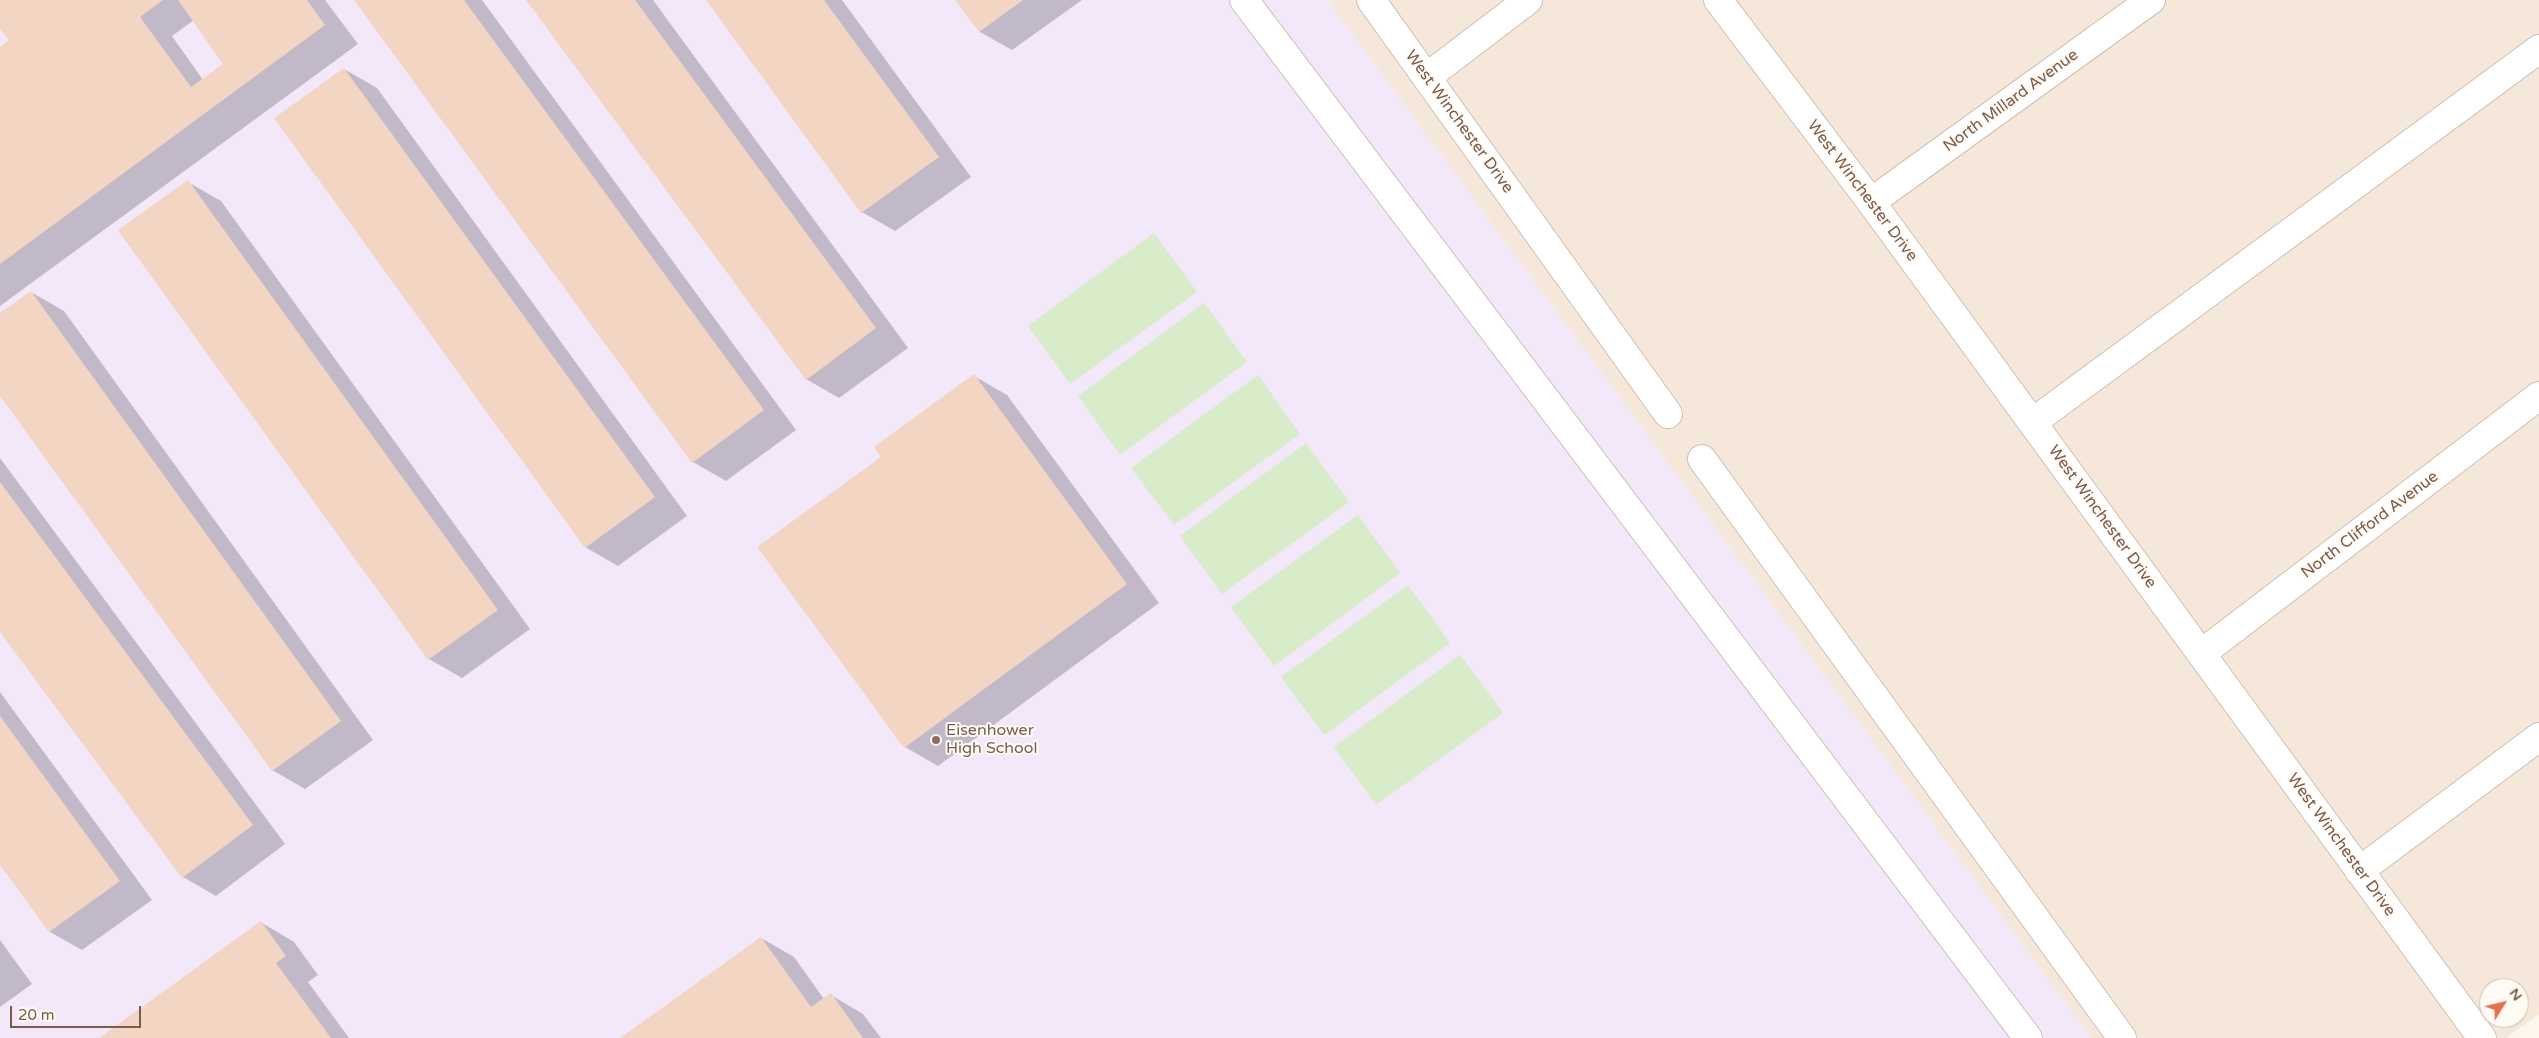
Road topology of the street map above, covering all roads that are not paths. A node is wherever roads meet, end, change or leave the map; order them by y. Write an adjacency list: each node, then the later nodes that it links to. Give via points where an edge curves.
1 (1244, 0): 16 (street)
2 (1371, 0): 7 (street, West Winchester Drive)
3 (1528, 0): 7 (street)
4 (1718, 0): 8 (street, West Winchester Drive)
5 (2151, 0): 8 (street, North Millard Avenue)
6 (2539, 49): 11 (street)
7 (1427, 77): 10 (street, West Winchester Drive)
8 (1872, 202): 11 (street, West Winchester Drive)
9 (2539, 396): 13 (street, North Clifford Avenue)
10 (1668, 414)
11 (2033, 422): 13 (street, West Winchester Drive)
12 (1702, 459): 17 (street)
13 (2202, 653): 15 (street, West Winchester Drive)
14 (2539, 737): 15 (street)
15 (2359, 871): 18 (street, West Winchester Drive)
16 (2028, 1038)
17 (2122, 1038)
18 (2482, 1038)

